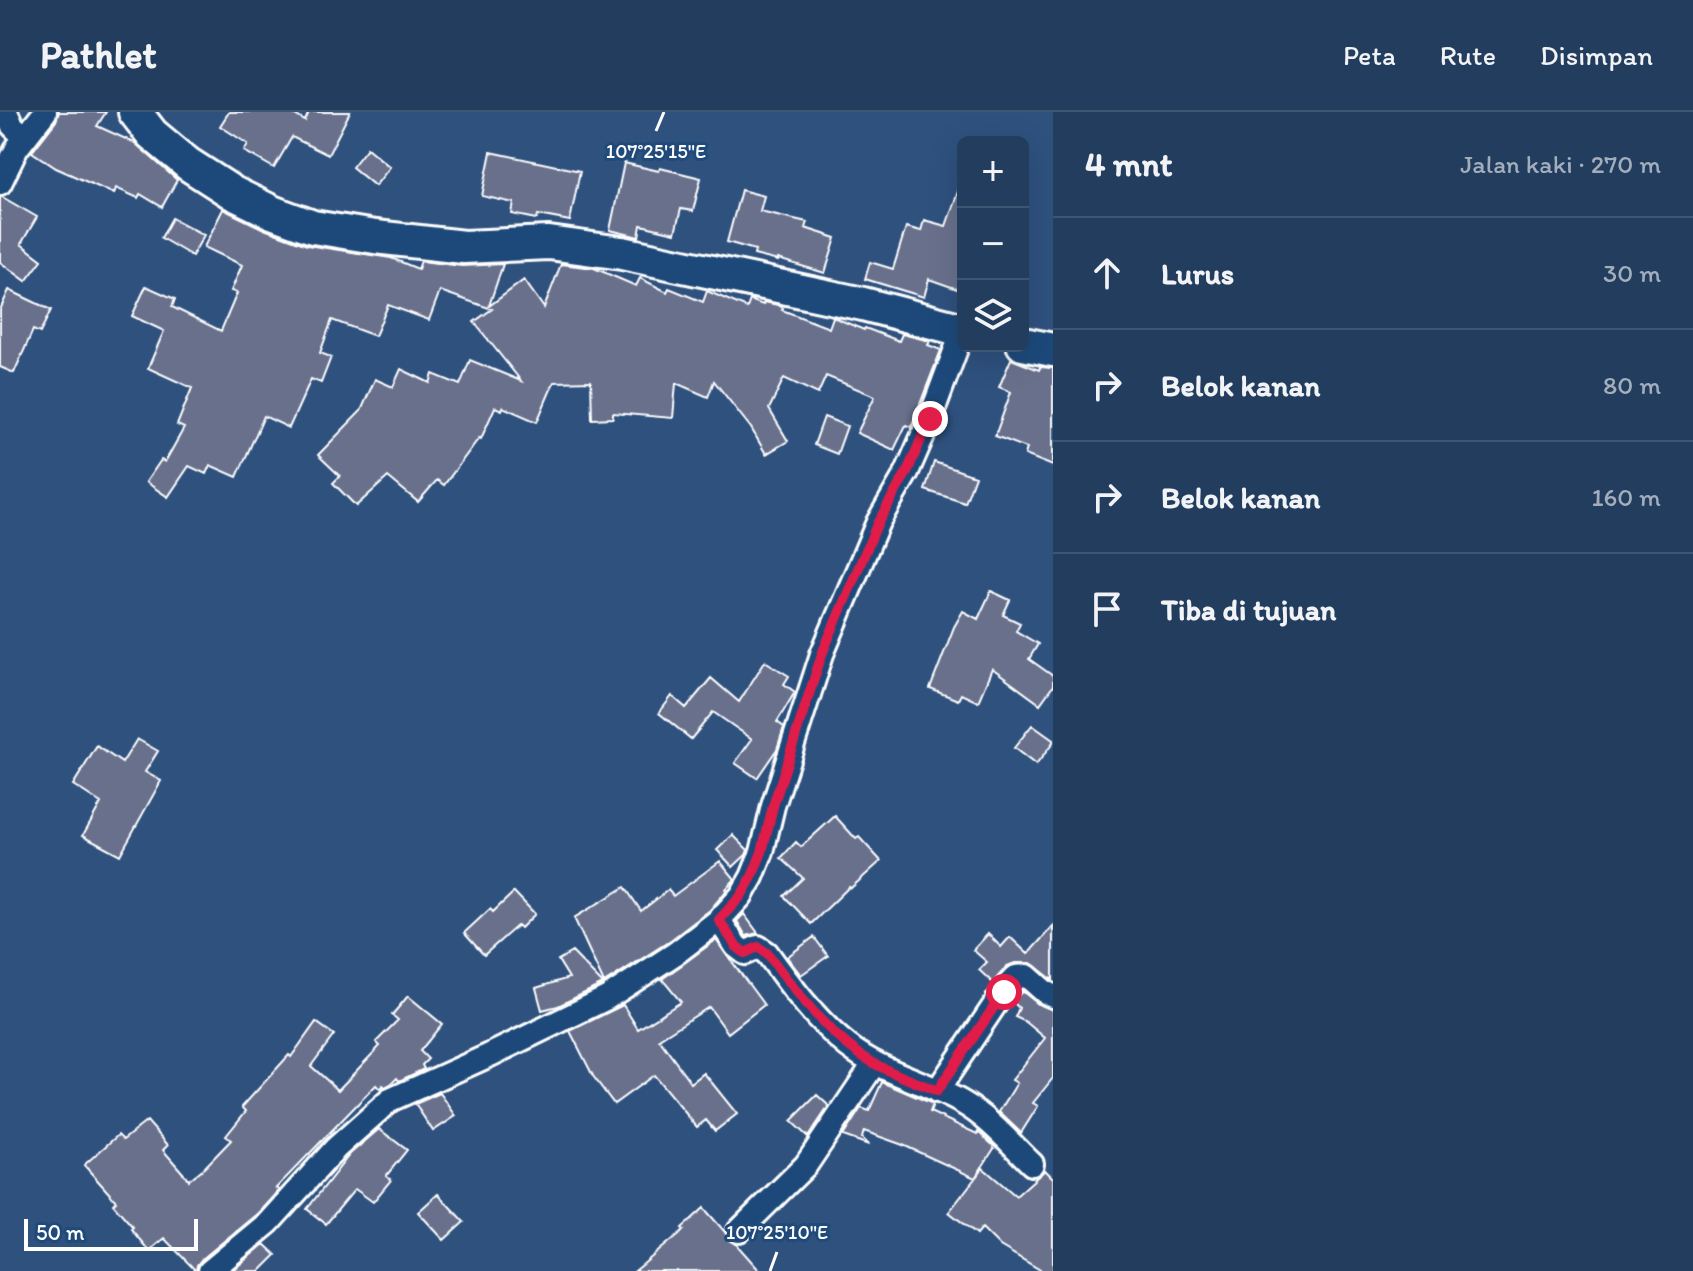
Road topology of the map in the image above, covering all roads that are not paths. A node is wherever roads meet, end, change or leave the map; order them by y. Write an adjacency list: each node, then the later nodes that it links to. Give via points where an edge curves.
1 (6, 112): 4 (street)
2 (45, 112): 4 (street)
3 (135, 112): 6 (main road, via 152,134 199,171 272,212 313,227 464,247 549,243 622,253)
4 (25, 138): 5 (street)
5 (0, 183)
6 (957, 328)
7 (1029, 345): 9 (main road)
8 (957, 346): 10 (street, via 907,472 878,522 822,654 752,877)
9 (1053, 350)
10 (719, 920): 12 (street, via 745,953 758,947 767,953 808,1007 847,1046); 16 (street, via 607,998 390,1100 336,1148 268,1223)
11 (1053, 996): 13 (street, via 1027,976 1016,977)
12 (874, 1064): 13 (street); 15 (street, via 806,1165)
13 (937, 1091): 14 (street, via 981,1115)
14 (1032, 1164)
15 (739, 1231)
16 (210, 1271)

